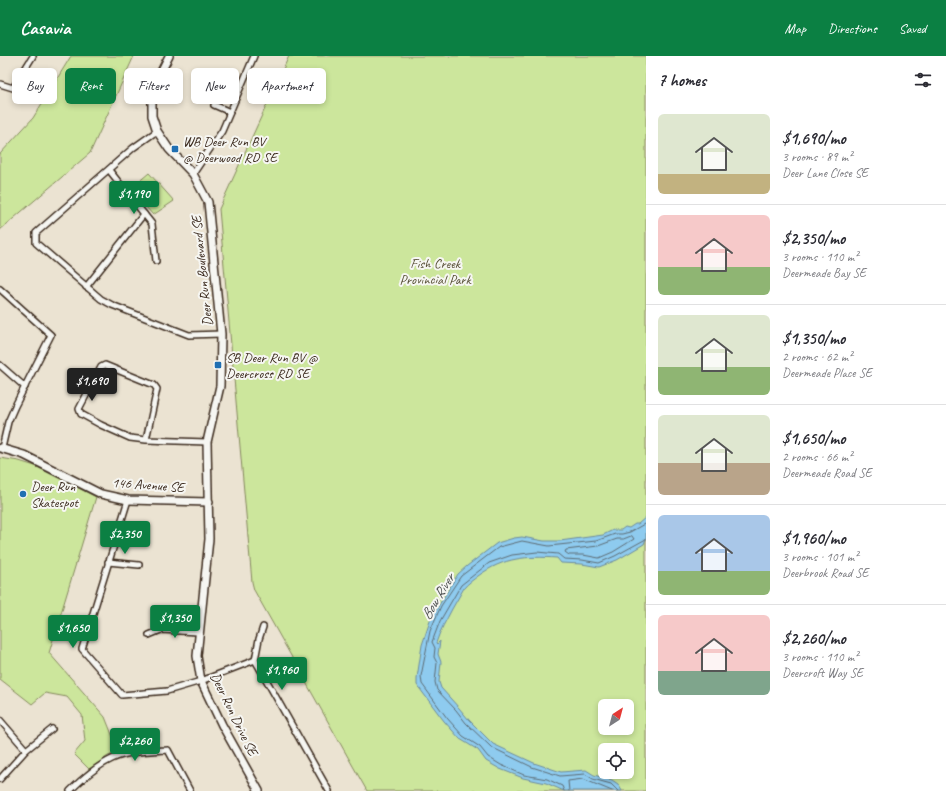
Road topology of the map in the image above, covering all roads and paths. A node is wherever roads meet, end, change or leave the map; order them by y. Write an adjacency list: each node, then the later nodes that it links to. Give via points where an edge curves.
1 (33, 56): 4 (street, via 13,88)
2 (169, 56): 7 (street, Deer Run Boulevard SE, via 157,80 152,101 152,116)
3 (254, 56): 6 (street)
4 (0, 84)
5 (214, 105): 6 (street)
6 (230, 112): 9 (street, via 222,131)
7 (157, 131): 8 (street); 9 (street, Deer Run Boulevard SE, via 169,149)
8 (109, 170): 10 (street); 12 (street, via 36,233 36,243)
9 (193, 174): 14 (street, Deer Run Boulevard SE, via 208,202)
10 (144, 214): 11 (street, via 152,224); 12 (street)
11 (156, 261)
12 (86, 287): 14 (street, via 112,306 189,335)
13 (0, 289): 16 (street, via 51,335)
14 (222, 334): 18 (street, Deer Run Boulevard SE, via 220,386)
15 (0, 365): 16 (street)
16 (25, 387): 19 (street, via 8,422)
17 (146, 440): 17 (street, via 130,438 81,414 79,409 101,367 105,365 154,385 157,389); 18 (street)
18 (207, 442): 21 (street, Deer Run Boulevard SE)
19 (1, 448): 20 (street, 146 Avenue SE, via 24,455 101,494)
20 (128, 500): 21 (street, 146 Avenue SE); 22 (street)
21 (209, 502): 25 (street, Deer Run Drive SE, via 209,540)
22 (108, 562): 23 (street); 28 (street, via 82,649 122,695 167,691)
23 (139, 565)
24 (263, 627): 27 (street)
25 (198, 632): 26 (street, via 160,630); 28 (street, Deer Run Drive SE, via 197,656)
26 (149, 635)
27 (255, 660): 28 (street); 36 (street)
28 (202, 680): 35 (street, Deer Run Drive SE, via 222,725)
29 (0, 720): 31 (street)
30 (52, 729): 31 (street)
31 (26, 750): 32 (street)
32 (0, 779)
33 (70, 791): 34 (street, via 82,779 113,759 136,752 168,750)
34 (190, 791)
35 (259, 791)
36 (329, 791)

